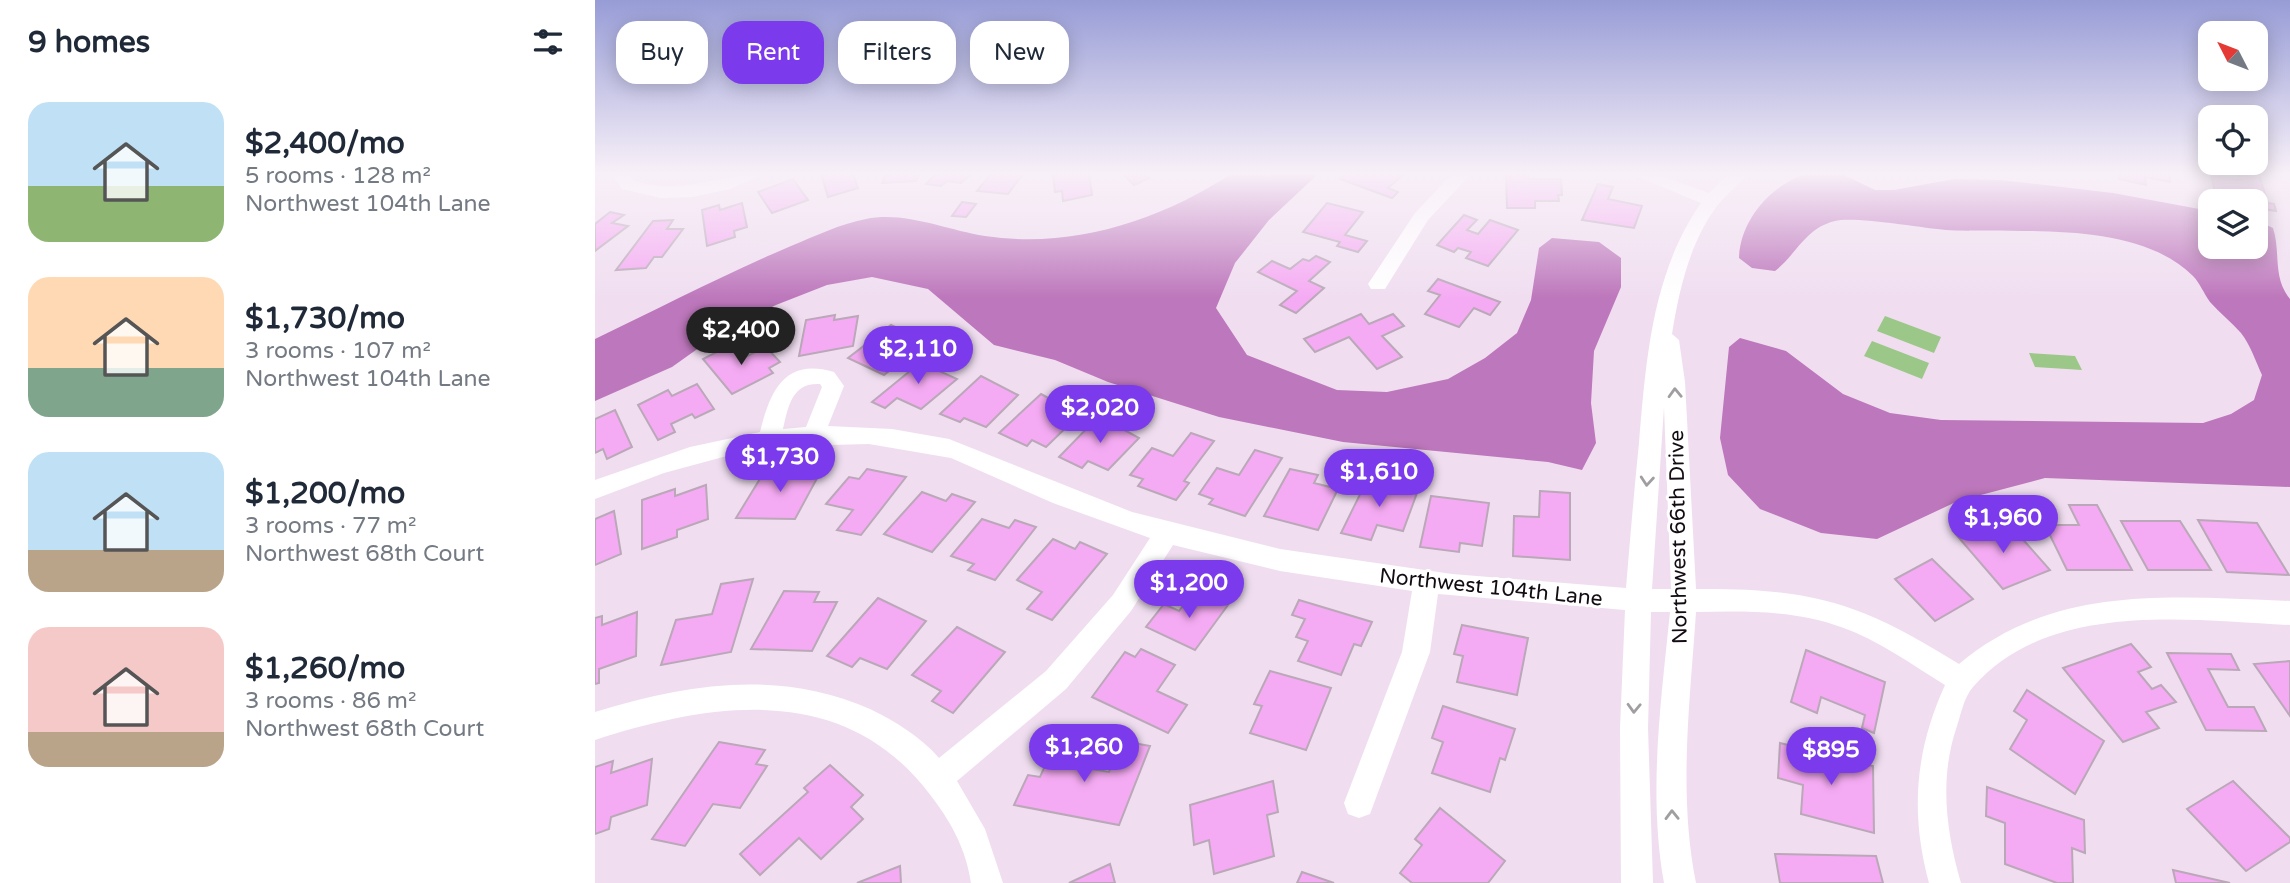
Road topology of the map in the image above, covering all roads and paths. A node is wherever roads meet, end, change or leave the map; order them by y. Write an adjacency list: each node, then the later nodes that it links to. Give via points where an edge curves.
1 (1423, 215): 3 (street)
2 (1702, 215): 4 (street, Northwest 66th Drive, via 1678,266)
3 (1378, 284)
4 (1666, 316): 10 (street, Northwest 66th Drive, one-way to 10, via 1655,378); 11 (street, Northwest 66th Drive, one-way to 4, via 1674,382)
5 (813, 437): 6 (street, Northwest 104th Lane); 6 (street, via 833,386 826,377 812,374 792,381 782,392); 8 (street, Northwest 104th Lane, via 902,439 952,449 1048,491)
6 (770, 439): 7 (street, Northwest 104th Lane, via 687,458)
7 (595, 490)
8 (1167, 533): 9 (street, Northwest 104th Lane); 15 (street, via 1122,603 1056,680)
9 (1426, 585): 10 (street, Northwest 104th Lane); 16 (street, via 1416,652)
10 (1636, 600): 11 (street, Northwest 104th Lane); 18 (street, Northwest 66th Drive, one-way to 18, via 1633,747)
11 (1685, 601): 13 (street, Northwest 104th Lane, via 1776,600 1830,611 1881,631); 19 (street, Northwest 66th Drive, one-way to 11, via 1672,840 1671,756)
12 (2290, 613): 13 (street, via 2111,611 2037,628 2000,647)
13 (1961, 680): 20 (street, via 1939,734 1929,787 1934,850)
14 (595, 726): 15 (street, via 691,700 757,696 816,700 869,719 906,744)
15 (939, 776): 17 (street, via 963,815)
16 (1359, 803)
17 (987, 883)
18 (1637, 883)
19 (1680, 883)
20 (1945, 883)

